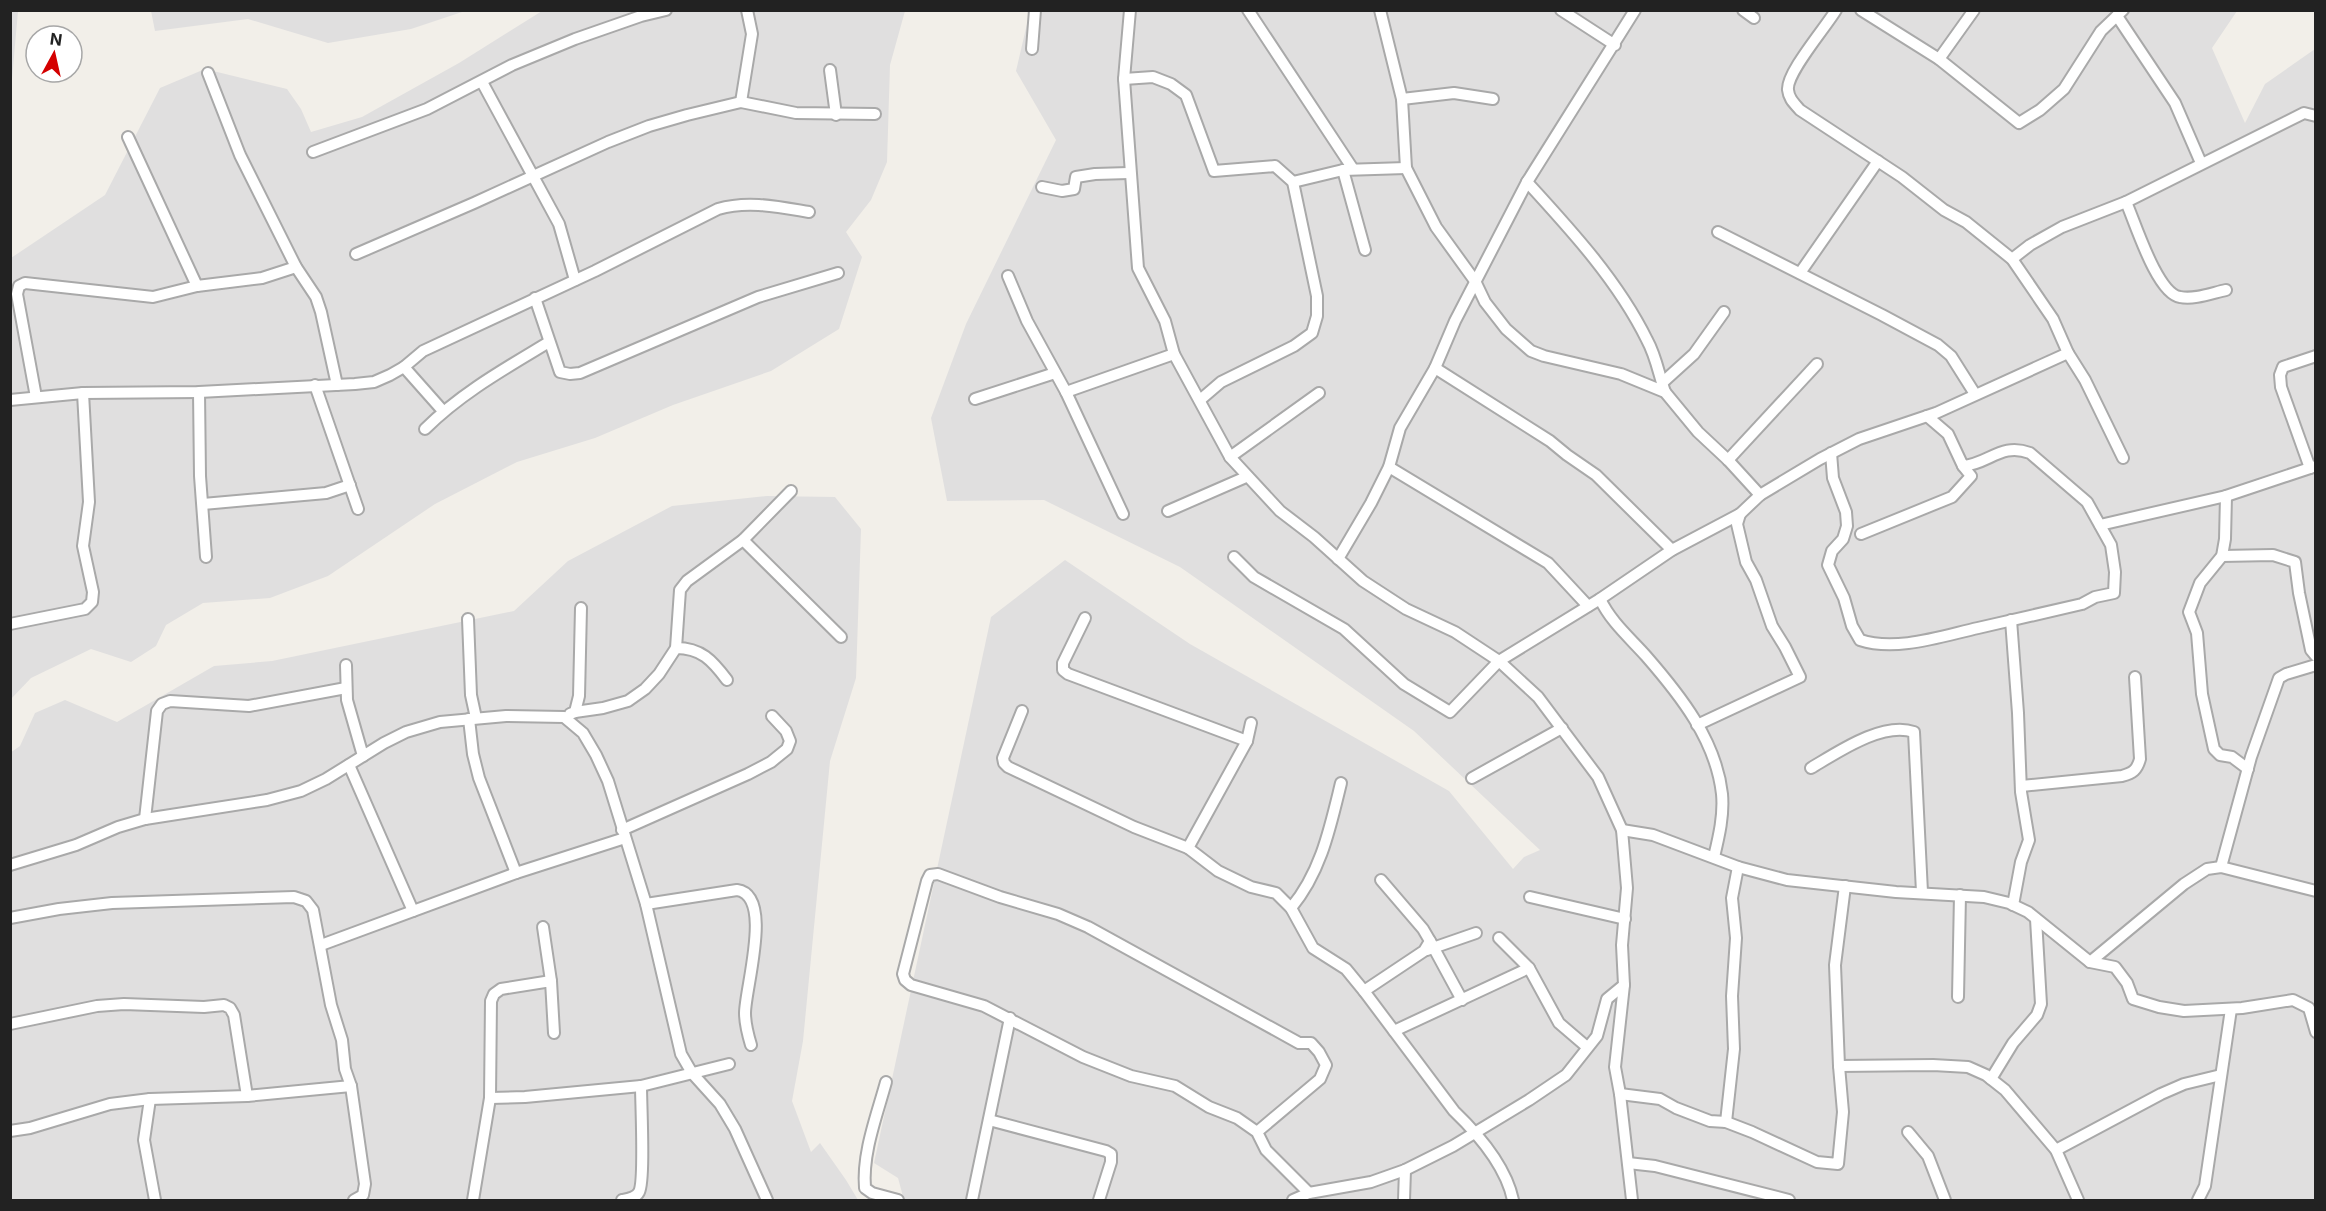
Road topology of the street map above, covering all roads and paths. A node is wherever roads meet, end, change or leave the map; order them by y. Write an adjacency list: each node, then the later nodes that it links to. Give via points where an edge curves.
1 (666, 10): 21 (street, via 576,39)
2 (747, 10): 24 (street, via 752,34)
3 (1035, 10): 16 (street)
4 (1130, 10): 20 (street)
5 (1248, 10): 33 (street)
6 (1380, 10): 22 (street)
7 (1561, 10): 15 (street)
8 (1635, 10): 15 (street)
9 (1743, 10): 14 (street)
10 (1836, 10): 30 (street, via 1798,64 1788,92 1800,110)
11 (1861, 10): 17 (street)
12 (1974, 10): 17 (street)
13 (2120, 13): 17 (street, via 2101,31 2064,88 2019,123); 31 (street, via 2175,103)
14 (1754, 18)
15 (1615, 45): 37 (street)
16 (1032, 49)
17 (1939, 59)
18 (830, 70): 26 (street)
19 (208, 73): 45 (street, via 240,155)
20 (1124, 79): 34 (street); 36 (street, via 1153,77 1186,95 1214,171 1275,166)
21 (482, 82): 29 (street, via 427,109); 35 (street)
22 (1402, 99): 23 (street, via 1454,93); 32 (street)
23 (1493, 99)
24 (741, 102): 26 (street, via 796,113); 35 (street, via 649,126)
25 (875, 114): 26 (street)
26 (836, 115)
27 (2316, 116): 31 (street, via 2304,113)
28 (128, 137): 51 (street)
29 (312, 152)
30 (1878, 160): 44 (street); 47 (street)
31 (2201, 163): 39 (street)
32 (1406, 168): 33 (street); 50 (street, via 1436,227)
33 (1348, 169): 36 (street); 42 (street)
34 (1129, 173): 38 (street, via 1076,177 1074,189); 57 (street, via 1137,268 1165,321)
35 (534, 175): 43 (street); 49 (street, via 559,224)
36 (1293, 182): 74 (street, via 1317,296 1312,333 1221,382)
37 (1527, 182): 50 (street); 65 (street, via 1565,224 1625,304 1648,341)
38 (1042, 188)
39 (2126, 202): 44 (street, via 2062,227); 52 (street, via 2166,290 2181,298)
40 (810, 212): 49 (street, via 733,204)
41 (1718, 232): 47 (street)
42 (1365, 250)
43 (356, 254)
44 (2012, 259): 56 (street, via 2053,319)
45 (296, 267): 51 (street, via 262,278); 64 (street, via 319,304)
46 (838, 273): 55 (street, via 758,297 580,372 560,372)
47 (1800, 273): 70 (street, via 1938,345 1951,356)
48 (1008, 276): 62 (street)
49 (575, 280): 53 (street)
50 (1475, 281): 61 (street); 65 (street, via 1506,329 1531,351)
51 (197, 286): 71 (street, via 144,297 25,283 19,286 17,294)
52 (2226, 290)
53 (535, 298): 55 (street); 60 (street, via 423,351)
54 (1724, 312): 65 (street)
55 (549, 342): 75 (street)
56 (2068, 353): 70 (street); 80 (street)
57 (1174, 354): 67 (street); 74 (street)
58 (2316, 356): 84 (street, via 2283,367 2280,375 2281,387)
59 (1816, 364): 81 (street)
60 (404, 367): 64 (street, via 374,382); 75 (street)
61 (1435, 368): 83 (street, via 1400,428); 98 (street, via 1596,475)
62 (1055, 373): 67 (street); 72 (street)
63 (315, 385): 64 (street); 66 (street); 86 (street)
64 (337, 385)
65 (1663, 388): 81 (street, via 1698,432)
66 (199, 392): 68 (street); 90 (street)
67 (1066, 392): 93 (street)
68 (83, 393): 71 (street); 109 (street, via 89,502 83,546 92,602 85,609)
69 (1319, 393): 79 (street)
70 (1976, 394): 76 (street)
71 (36, 397): 73 (street)
72 (975, 399)
73 (10, 400)
74 (1200, 400): 79 (street)
75 (443, 411): 77 (street)
76 (1927, 416): 78 (street); 82 (street, via 1948,434)
77 (425, 429)
78 (1831, 453): 88 (street); 108 (street, via 1833,478 1847,526 1828,565 1860,640 1898,644)
79 (1230, 457): 85 (street)
80 (2123, 458)
81 (1728, 460): 88 (street)
82 (1963, 466): 95 (street, via 2007,450 2030,453 2087,502); 96 (street, via 1971,476 1952,497)
83 (1389, 467): 102 (street); 104 (street, via 1548,563)
84 (2313, 467): 89 (street)
85 (1246, 477): 92 (street); 102 (street)
86 (350, 485): 90 (street, via 326,493); 91 (street)
87 (791, 491): 97 (street)
88 (1760, 495): 94 (street)
89 (2226, 496): 95 (street); 99 (street)
90 (202, 504): 100 (street)
91 (358, 509)
92 (1168, 511)
93 (1123, 514)
94 (1740, 514): 98 (street); 126 (street, via 1737,524 1746,562 1772,626 1800,677)
95 (2100, 525): 108 (street, via 2111,545 2114,593)
96 (1862, 534)
97 (743, 540): 110 (street); 111 (street, via 680,590)
98 (1672, 550): 103 (street)
99 (2222, 556): 112 (street, via 2273,555 2295,562); 132 (street, via 2200,583 2189,612 2197,633 2202,694 2214,750)
100 (206, 557)
101 (1234, 557): 113 (street, via 1254,577 1344,629 1404,684 1445,711 1450,712)
102 (1338, 559): 113 (street, via 1379,592 1455,632)
103 (1600, 599): 104 (street); 126 (street, via 1611,619 1675,690)
104 (1588, 606): 113 (street)
105 (581, 608): 121 (street, via 579,696)
106 (1085, 618): 128 (street, via 1064,663 1063,670 1068,674)
107 (468, 619): 124 (street)
108 (2011, 620): 135 (street)
109 (10, 624)
110 (841, 637)
111 (676, 648): 118 (street, via 691,648 704,655); 121 (street, via 659,674 628,701)
112 (2314, 653): 116 (street)
113 (1499, 661): 127 (street, via 1538,697)
114 (346, 665): 119 (street)
115 (2316, 665): 116 (street)
116 (2296, 670): 132 (street, via 2279,678)
117 (2134, 676): 135 (street, via 2140,759 2132,773)
118 (727, 680)
119 (346, 688): 129 (street); 136 (street, via 249,706 170,701 162,704 157,711)
120 (1022, 711): 139 (street, via 1004,763 1076,801)
121 (575, 712): 123 (street)
122 (772, 716): 138 (street, via 786,731 790,741 787,750 771,762)
123 (564, 717): 124 (street); 138 (street, via 583,733 596,755)
124 (472, 719): 129 (street, via 440,722 406,732); 144 (street, via 473,754 479,778)
125 (1251, 723): 128 (street)
126 (1697, 725): 140 (street, via 1708,742 1722,793 1721,827)
127 (1562, 728): 133 (street); 137 (street, via 1598,777)
128 (1247, 741): 139 (street)
129 (363, 756): 130 (street)
130 (349, 765): 136 (street, via 290,794); 154 (street)
131 (1811, 768): 148 (street, via 1874,735 1903,728 1914,732)
132 (2248, 769): 143 (street)
133 (1472, 778)
134 (1341, 783): 153 (street, via 1317,867)
135 (2021, 786): 152 (street, via 2028,840)
136 (146, 819): 141 (street)
137 (1622, 830): 140 (street, via 1653,835); 156 (street, via 1627,888)
138 (623, 834): 144 (street); 151 (street)
139 (1188, 848): 153 (street, via 1218,871 1251,888 1276,893)
140 (1714, 857): 142 (street)
141 (10, 865)
142 (1738, 867): 146 (street, via 1787,880); 191 (street, via 1732,898 1736,938 1734,1049)
143 (2221, 867): 147 (street); 163 (street, via 2206,869 2184,884)
144 (516, 873): 154 (street)
145 (1381, 880): 162 (street, via 1423,929)
146 (1845, 886): 148 (street); 179 (street, via 1836,965)
147 (2316, 891)
148 (1922, 892): 149 (street)
149 (1960, 895): 152 (street); 168 (street)
150 (1530, 897): 156 (street)
151 (646, 904): 176 (street, via 737,890 751,896 756,933 745,1014); 180 (street, via 674,1033)
152 (2013, 905): 157 (street)
153 (1292, 908): 167 (street, via 1312,948 1346,969)
154 (413, 911): 161 (street)
155 (10, 918): 161 (street, via 112,903 294,897 312,910)
156 (1625, 919): 166 (street)
157 (2036, 919): 163 (street); 182 (street, via 2041,1004)
158 (543, 927): 165 (street)
159 (1476, 933): 162 (street)
160 (1499, 938): 164 (street)
161 (321, 945): 184 (street)
162 (1429, 946): 167 (street); 169 (street)
163 (2090, 962): 170 (street, via 2115,967 2133,999 2184,1011)
164 (1529, 968): 169 (street); 177 (street, via 1559,1023)
165 (551, 981): 175 (street); 188 (street, via 501,989 494,994)
166 (1624, 985): 177 (street, via 1607,999 1597,1036); 186 (street, via 1615,1066)
167 (1364, 991): 173 (street)
168 (1958, 997)
169 (1462, 1000): 173 (street)
170 (2231, 1009): 174 (street, via 2293,1000 2309,1008); 181 (street)
171 (1010, 1018): 190 (street); 194 (street, via 1107,1067 1175,1086); 194 (street, via 905,980 903,974 930,875 938,874 1088,927 1299,1043 1311,1043 1326,1065 1320,1079)
172 (10, 1024): 187 (street, via 97,1006 224,1005 234,1015)
173 (1394, 1031): 193 (street, via 1454,1111)
174 (2316, 1032)
175 (554, 1033)
176 (751, 1045)
177 (1587, 1047): 193 (street, via 1566,1075)
178 (729, 1064): 180 (street)
179 (1839, 1066): 182 (street, via 1968,1067); 191 (street, via 1843,1112 1838,1164 1817,1162)
180 (692, 1073): 185 (street); 204 (street, via 730,1121)
181 (2221, 1075): 196 (street, via 2161,1094); 215 (street, via 2205,1186)
182 (1991, 1079): 196 (street)
183 (886, 1082): 205 (street, via 864,1175 865,1188)
184 (351, 1086): 187 (street); 201 (street, via 365,1184 363,1195)
185 (641, 1086): 188 (street); 203 (street, via 639,1192)
186 (1620, 1094): 191 (street, via 1660,1099 1710,1121); 197 (street)
187 (247, 1096): 189 (street)
188 (490, 1098): 202 (street)
189 (150, 1099): 192 (street, via 110,1104); 200 (street, via 144,1140)
190 (989, 1120): 206 (street); 207 (street, via 1111,1154)
191 (1726, 1122)
192 (10, 1131)
193 (1475, 1131): 198 (street); 210 (street)
194 (1257, 1132): 199 (street, via 1266,1150)
195 (1908, 1132): 213 (street, via 1928,1156)
196 (2056, 1150): 214 (street)
197 (1628, 1163): 211 (street); 212 (street, via 1665,1168)
198 (1405, 1170): 199 (street, via 1371,1182); 209 (street)
199 (1309, 1193): 208 (street)
200 (155, 1200)
201 (356, 1200)
202 (473, 1200)
203 (622, 1200)
204 (766, 1200)
205 (898, 1200)
206 (972, 1200)
207 (1099, 1200)
208 (1293, 1200)
209 (1404, 1200)
210 (1513, 1200)
211 (1632, 1200)
212 (1789, 1200)
213 (1945, 1200)
214 (2078, 1200)
215 (2199, 1200)

